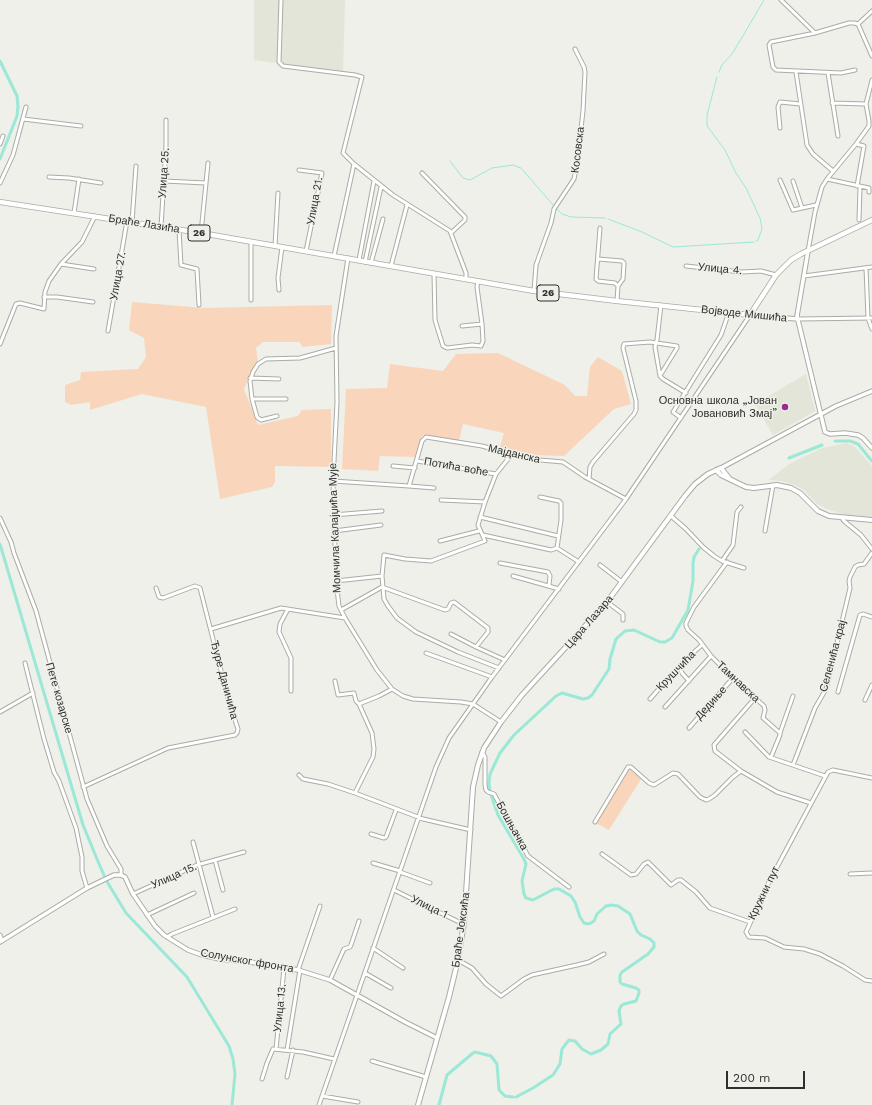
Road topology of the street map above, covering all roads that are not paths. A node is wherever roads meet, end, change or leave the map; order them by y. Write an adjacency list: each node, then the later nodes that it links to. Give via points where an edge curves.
1 (281, 0): 26 (street, via 279,62 283,66 362,77 343,150 345,156)
2 (781, 0): 5 (street)
3 (872, 11): 4 (street)
4 (858, 24): 5 (street, via 849,23); 7 (street)
5 (815, 33): 9 (street, via 771,42 769,45 774,69)
6 (575, 49): 83 (street, Косовска, via 585,72 574,179 554,209 536,265)
7 (872, 56)
8 (855, 70): 10 (street)
9 (796, 72): 10 (street); 13 (street)
10 (828, 73): 12 (street)
11 (872, 80): 14 (street)
12 (832, 103): 14 (street); 22 (street)
13 (800, 104): 20 (street, via 780,102); 29 (street, via 807,145)
14 (866, 104): 18 (street)
15 (26, 107): 16 (street)
16 (23, 119): 19 (street); 38 (street, via 13,155)
17 (166, 120): 35 (street, Улица 25.)
18 (871, 122): 24 (street)
19 (81, 126)
20 (780, 128)
21 (3, 136): 23 (street)
22 (838, 136)
23 (0, 144)
24 (856, 144): 29 (street); 42 (street, via 864,146)
25 (208, 163): 40 (street)
26 (354, 164): 36 (street); 65 (street)
27 (136, 166): 54 (street, Улица 27.)
28 (299, 170): 63 (street, Улица 21., via 322,173)
29 (833, 172): 33 (street)
30 (422, 173): 59 (street, via 465,217)
31 (49, 177): 32 (street)
32 (79, 179): 39 (street); 49 (street)
33 (827, 179): 42 (street); 47 (street)
34 (780, 180): 48 (street, via 793,210)
35 (164, 181): 40 (street); 55 (street, Улица 25.)
36 (374, 181): 41 (street); 68 (street)
37 (793, 181): 48 (street)
38 (0, 183)
39 (101, 183)
40 (206, 183): 58 (street)
41 (381, 187): 46 (street); 69 (street)
42 (858, 187): 44 (street, via 869,188); 52 (street)
43 (278, 192): 61 (street)
44 (869, 192)
45 (0, 202): 49 (main road, Браће Лазића / 26)
46 (407, 205): 59 (street); 71 (street)
47 (816, 205): 48 (street); 64 (street)
48 (802, 208)
49 (74, 213): 50 (main road, Браће Лазића / 26)
50 (95, 216): 54 (main road, Браће Лазића / 26); 70 (street, via 82,242)
51 (383, 219): 69 (street)
52 (859, 220)
53 (872, 220): 64 (main road)
54 (129, 222): 55 (main road, Браће Лазића / 26); 97 (street, Улица 27.)
55 (161, 227): 57 (main road, Браће Лазића / 26)
56 (600, 228): 67 (street)
57 (179, 230): 58 (main road, Браће Лазића / 26); 88 (street, via 181,265 196,269)
58 (201, 233): 60 (main road, Браће Лазића / 26)
59 (451, 233): 79 (street)
60 (251, 242): 61 (main road, Браће Лазића / 26); 85 (street)
61 (275, 246): 62 (main road, Браће Лазића / 26)
62 (282, 247): 63 (main road, Браће Лазића / 26); 82 (street)
63 (306, 251): 65 (main road, Браће Лазића / 26)
64 (808, 251): 77 (main road, via 791,260); 78 (street)
65 (334, 256): 66 (main road, 26)
66 (348, 258): 68 (main road, 26); 100 (street, Момчила Калајџића Мује)
67 (598, 259): 81 (street, via 596,279); 81 (street, via 624,263 623,279)
68 (359, 260): 69 (main road, 26)
69 (368, 262): 71 (main road, 26)
70 (61, 264): 75 (street); 84 (street, via 49,281)
71 (391, 266): 76 (main road, 26)
72 (686, 266): 77 (street, Улица 4., via 742,272 761,271)
73 (872, 267): 74 (street)
74 (866, 268): 78 (street); 92 (street)
75 (94, 269)
76 (434, 274): 79 (main road, Војводе Мишића / 26); 94 (street, via 435,320 444,347 481,346)
77 (776, 275): 91 (main road)
78 (804, 276): 93 (street, via 798,304)
79 (466, 279): 80 (main road, Војводе Мишића / 26)
80 (478, 281): 83 (main road, Војводе Мишића / 26); 94 (street)
81 (618, 286): 86 (street)
82 (279, 290)
83 (534, 291): 86 (main road, Војводе Мишића / 26)
84 (44, 297): 87 (street); 99 (street, via 43,309 16,304)
85 (252, 300)
86 (617, 301): 89 (main road, Војводе Мишића / 26)
87 (93, 302)
88 (199, 305)
89 (661, 306): 90 (main road, Војводе Мишића / 26); 98 (street)
90 (729, 312): 91 (main road, Војводе Мишића / 26); 105 (street, via 721,335)
91 (750, 314): 93 (street, Војводе Мишића); 110 (street)
92 (870, 318): 93 (street, Војводе Мишића); 96 (street)
93 (798, 319): 108 (street)
94 (482, 324): 95 (street)
95 (462, 326)
96 (872, 329)
97 (108, 331)
98 (656, 343): 101 (street); 101 (street, via 677,347); 118 (street, via 623,346 636,410 593,462)
99 (0, 344)
100 (336, 348): 102 (street, via 300,358 269,358 256,366); 119 (street, Момчила Калајџића Мује, via 337,402)
101 (661, 374): 105 (street, via 661,378)
102 (250, 378): 103 (street); 106 (street)
103 (279, 379)
104 (872, 391): 108 (street, Цара Лазара)
105 (686, 393): 110 (street, via 673,412)
106 (252, 399): 107 (street); 109 (street, via 258,419)
107 (286, 399)
108 (821, 414): 111 (street, via 826,433 852,433 863,438); 116 (street, Цара Лазара)
109 (277, 416)
110 (681, 418): 124 (street)
111 (872, 448)
112 (512, 454): 113 (street, Мајданска, via 482,446 426,437 422,441); 117 (street, Потића воће); 118 (street, Мајданска, via 529,459 563,462)
113 (417, 461): 115 (street, Мајданска); 117 (street, Потића воће)
114 (393, 466): 115 (street)
115 (415, 468): 121 (street, Мајданска)
116 (719, 469): 120 (main road, via 742,486 750,488); 130 (main road, Цара Лазара, via 695,484)
117 (496, 474): 126 (street, Потића воће)
118 (589, 479): 124 (street, Мајданска)
119 (333, 481): 121 (street); 129 (street, Момчила Калајџића Мује)
120 (773, 485): 133 (main road, via 791,488 800,493 818,511); 140 (street)
121 (410, 486): 122 (street)
122 (434, 488)
123 (540, 497): 142 (street, via 561,503)
124 (626, 499): 149 (street)
125 (441, 500): 126 (street)
126 (485, 502): 131 (street, Потића воће)
127 (741, 507): 147 (street, via 737,512 733,545)
128 (382, 511): 129 (street)
129 (333, 515): 138 (street, Момчила Калајџића Мује)
130 (671, 516): 147 (street); 156 (main road, Цара Лазара)
131 (480, 517): 139 (street, Потића воће); 142 (street)
132 (0, 518): 136 (street, Пете козарске)
133 (842, 518): 134 (main road); 145 (street)
134 (872, 520)
135 (381, 525): 138 (street)
136 (4, 528): 137 (street); 205 (street, Пете козарске, via 12,542 36,611)
137 (0, 530)
138 (334, 530): 155 (street, Момчила Калајџића Мује)
139 (479, 530): 141 (street); 143 (street)
140 (765, 531)
141 (482, 535): 144 (street, via 551,550); 153 (street, via 484,542 432,561 384,555)
142 (558, 536): 144 (street)
143 (440, 541)
144 (557, 548): 149 (street)
145 (872, 549)
146 (872, 553): 200 (street, Селенића крај, via 864,563 856,566 850,577 850,588 826,689 815,708)
147 (722, 561): 150 (street)
148 (500, 562): 157 (street, via 548,572)
149 (579, 562): 160 (street)
150 (727, 562): 152 (street); 169 (street, Тамнавска, via 703,593 686,622 688,630)
151 (600, 565): 156 (street)
152 (744, 568)
153 (382, 576): 155 (street); 158 (street)
154 (513, 576): 157 (street)
155 (336, 581): 163 (street, Момчила Калајџића Мује, via 337,599)
156 (622, 582): 161 (main road, Цара Лазара)
157 (549, 585): 160 (street)
158 (382, 587): 163 (street); 170 (street, via 445,610 455,602 488,628 488,632); 176 (street, via 386,604 404,625 443,645)
159 (156, 588): 167 (street, Ђуре Даничића, via 159,597 163,598 194,586 199,587)
160 (559, 589): 173 (street)
161 (607, 602): 166 (street, via 623,614); 194 (main road, Цара Лазара, via 522,695)
162 (288, 609): 164 (street); 167 (street, via 280,608); 183 (street, via 279,632 291,658)
163 (341, 610): 164 (street, Момчила Калајџића Мује)
164 (344, 618): 182 (street, Момчила Калајџића Мује)
165 (872, 618): 184 (street, via 860,615)
166 (623, 620)
167 (211, 629): 205 (street, Ђуре Даничића, via 238,733 168,748)
168 (451, 634): 170 (street)
169 (702, 645): 172 (street, Тамнавска); 175 (street, Крушчића)
170 (476, 647): 173 (street)
171 (426, 653): 177 (street)
172 (711, 656): 178 (street, Тамнавска); 180 (street)
173 (505, 660): 176 (street)
174 (25, 663): 185 (street)
175 (679, 666): 180 (street); 188 (street, Крушчића)
176 (499, 668): 177 (street)
177 (492, 677): 191 (street)
178 (732, 678): 187 (street, Тамнавска); 195 (street, Дедиње)
179 (335, 680): 190 (street, via 338,695 354,692)
180 (689, 681): 192 (street)
181 (872, 685): 189 (street)
182 (392, 689): 190 (street); 191 (street, Момчила Калајџића Мује, via 413,699)
183 (291, 691)
184 (838, 692)
185 (33, 693): 193 (street); 225 (street, via 54,772 76,828)
186 (793, 696): 197 (street)
187 (755, 698): 197 (street, Тамнавска, via 765,708 763,718); 201 (street, via 714,747)
188 (650, 699)
189 (865, 700)
190 (359, 704): 206 (street, via 371,730 374,754)
191 (473, 704): 194 (street, Момчила Калајџића Мује); 209 (street, via 446,743)
192 (665, 707)
193 (0, 712)
194 (501, 722): 198 (main road, Цара Лазара)
195 (689, 728)
196 (745, 732): 199 (street)
197 (780, 733): 199 (street)
198 (482, 752): 211 (main road, Браће Јоксића, via 474,780); 224 (street, Бошњачка, via 485,757 486,790 494,794 526,854)
199 (771, 758): 200 (street)
200 (793, 765): 203 (street)
201 (741, 771): 207 (street, via 777,792); 210 (street, via 706,800 678,774 674,773 654,785 628,766)
202 (299, 775): 206 (street, via 303,779)
203 (825, 776): 204 (street, via 833,770); 207 (street, Кружни пут)
204 (872, 778)
205 (83, 787): 222 (street, Пете козарске, via 100,831)
206 (355, 793): 208 (street)
207 (811, 803): 235 (street, Кружни пут)
208 (396, 810): 209 (street); 212 (street, via 386,837)
209 (419, 818): 211 (street); 219 (street)
210 (595, 822)
211 (471, 830): 236 (main road, Браће Јоксића)
212 (371, 834)
213 (193, 842): 218 (street)
214 (244, 852): 216 (street, Улица 15.)
215 (602, 854): 235 (street, via 631,875 638,874 648,862 671,885 681,880 710,908)
216 (215, 860): 218 (street, Улица 15.); 226 (street)
217 (373, 863): 219 (street)
218 (199, 864): 229 (street, Улица 15.); 233 (street)
219 (400, 872): 223 (street); 227 (street)
220 (872, 873): 221 (street)
221 (850, 874)
222 (122, 875): 225 (street, via 102,880); 229 (street, Солунског фронта)
223 (430, 883)
224 (569, 887)
225 (87, 888): 239 (street)
226 (223, 890)
227 (394, 890): 236 (street, Улица 1); 240 (street)
228 (194, 893): 232 (street)
229 (134, 894): 232 (street, Солунског фронта)
230 (320, 906): 245 (street)
231 (235, 908): 233 (street)
232 (147, 915): 238 (street, Солунског фронта)
233 (214, 917): 238 (street)
234 (359, 921): 247 (street, via 351,945 344,949)
235 (750, 922): 248 (street, Кружни пут, via 746,932 749,937 765,938 784,947 808,950 831,959 865,980)
236 (464, 923): 242 (main road, Браће Јоксића)
237 (0, 935): 239 (street)
238 (168, 937): 243 (street, Солунског фронта, via 188,950 202,955)
239 (1, 942)
240 (374, 948): 244 (street); 246 (street)
241 (604, 954): 242 (street, via 589,962 532,975 502,996 472,968)
242 (458, 960): 251 (main road, Браће Јоксића)
243 (284, 968): 245 (street, Солунског фронта); 252 (street, Улица 13.)
244 (403, 968)
245 (299, 970): 247 (street, Солунског фронта); 253 (street)
246 (365, 973): 249 (street); 250 (street)
247 (330, 980): 250 (street, Солунског фронта)
248 (872, 981)
249 (391, 988)
250 (357, 995): 251 (street, Солунског фронта); 255 (street)
251 (437, 1038): 258 (main road, Браће Јоксића)
252 (276, 1049): 253 (street); 259 (street, via 272,1050)
253 (288, 1050): 254 (street)
254 (293, 1050): 255 (street); 257 (street)
255 (334, 1059): 260 (street)
256 (372, 1061): 258 (street)
257 (287, 1077)
258 (426, 1077): 263 (main road, Браће Јоксића)
259 (262, 1079)
260 (322, 1096): 261 (street); 262 (street)
261 (358, 1102)
262 (319, 1105)
263 (418, 1105)

